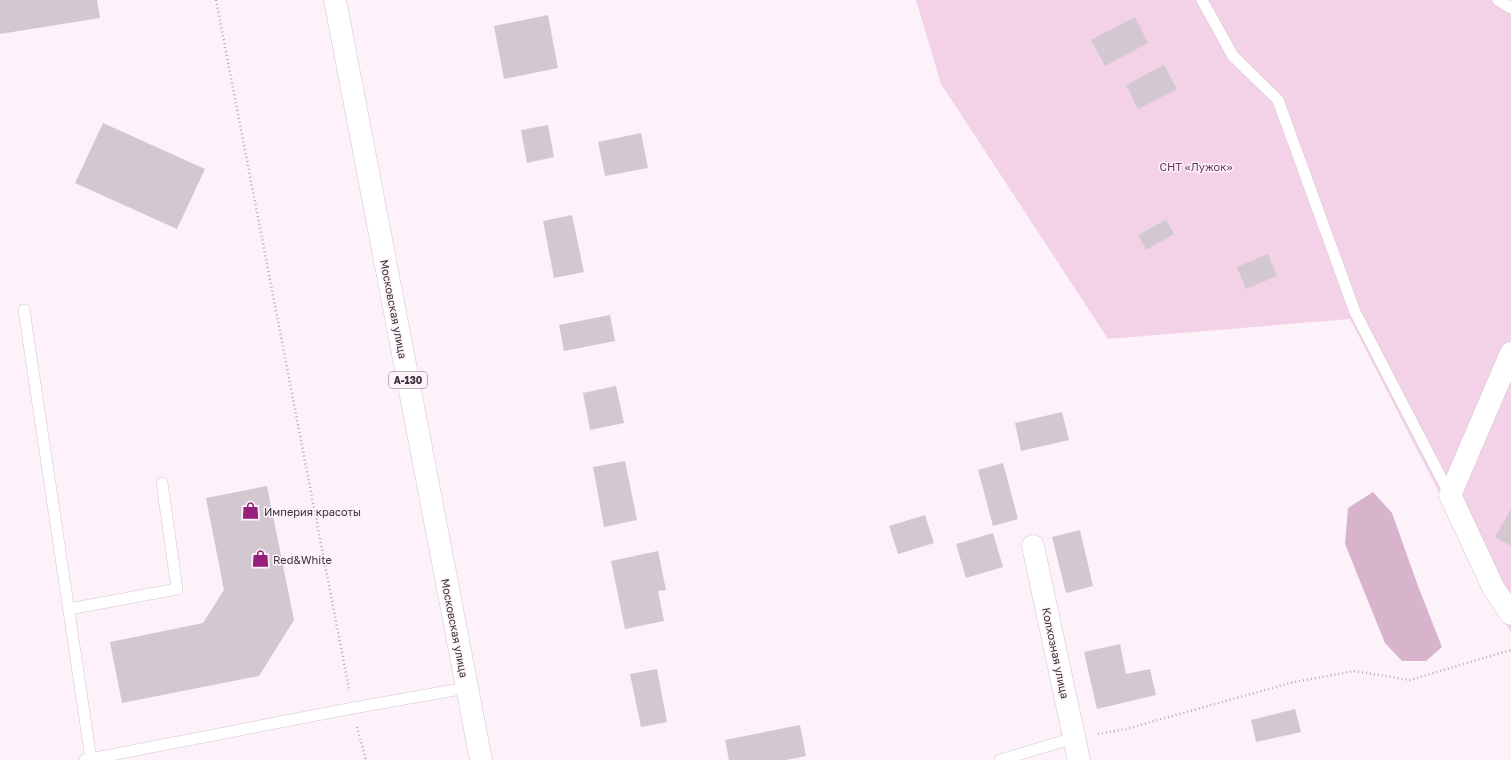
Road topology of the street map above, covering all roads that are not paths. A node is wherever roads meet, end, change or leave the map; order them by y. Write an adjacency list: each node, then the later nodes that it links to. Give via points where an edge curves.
1 (335, 0): 12 (main road, Московская улица / А-130)
2 (1202, 0): 8 (lane, via 1233,56 1278,100 1355,312)
3 (1498, 0): 4 (lane)
4 (1511, 8)
5 (24, 310): 10 (lane)
6 (1511, 353): 8 (main road)
7 (162, 483): 10 (lane, via 176,590)
8 (1450, 495): 11 (main road, via 1494,590)
9 (1033, 546): 13 (main road, Колхозная улица)
10 (69, 609): 14 (lane)
11 (1511, 614)
12 (466, 688): 14 (lane); 15 (main road, Московская улица / А-130)
13 (1074, 738): 16 (lane); 17 (main road, Колхозная улица)
14 (88, 760)
15 (481, 760)
16 (1000, 760)
17 (1079, 760)

